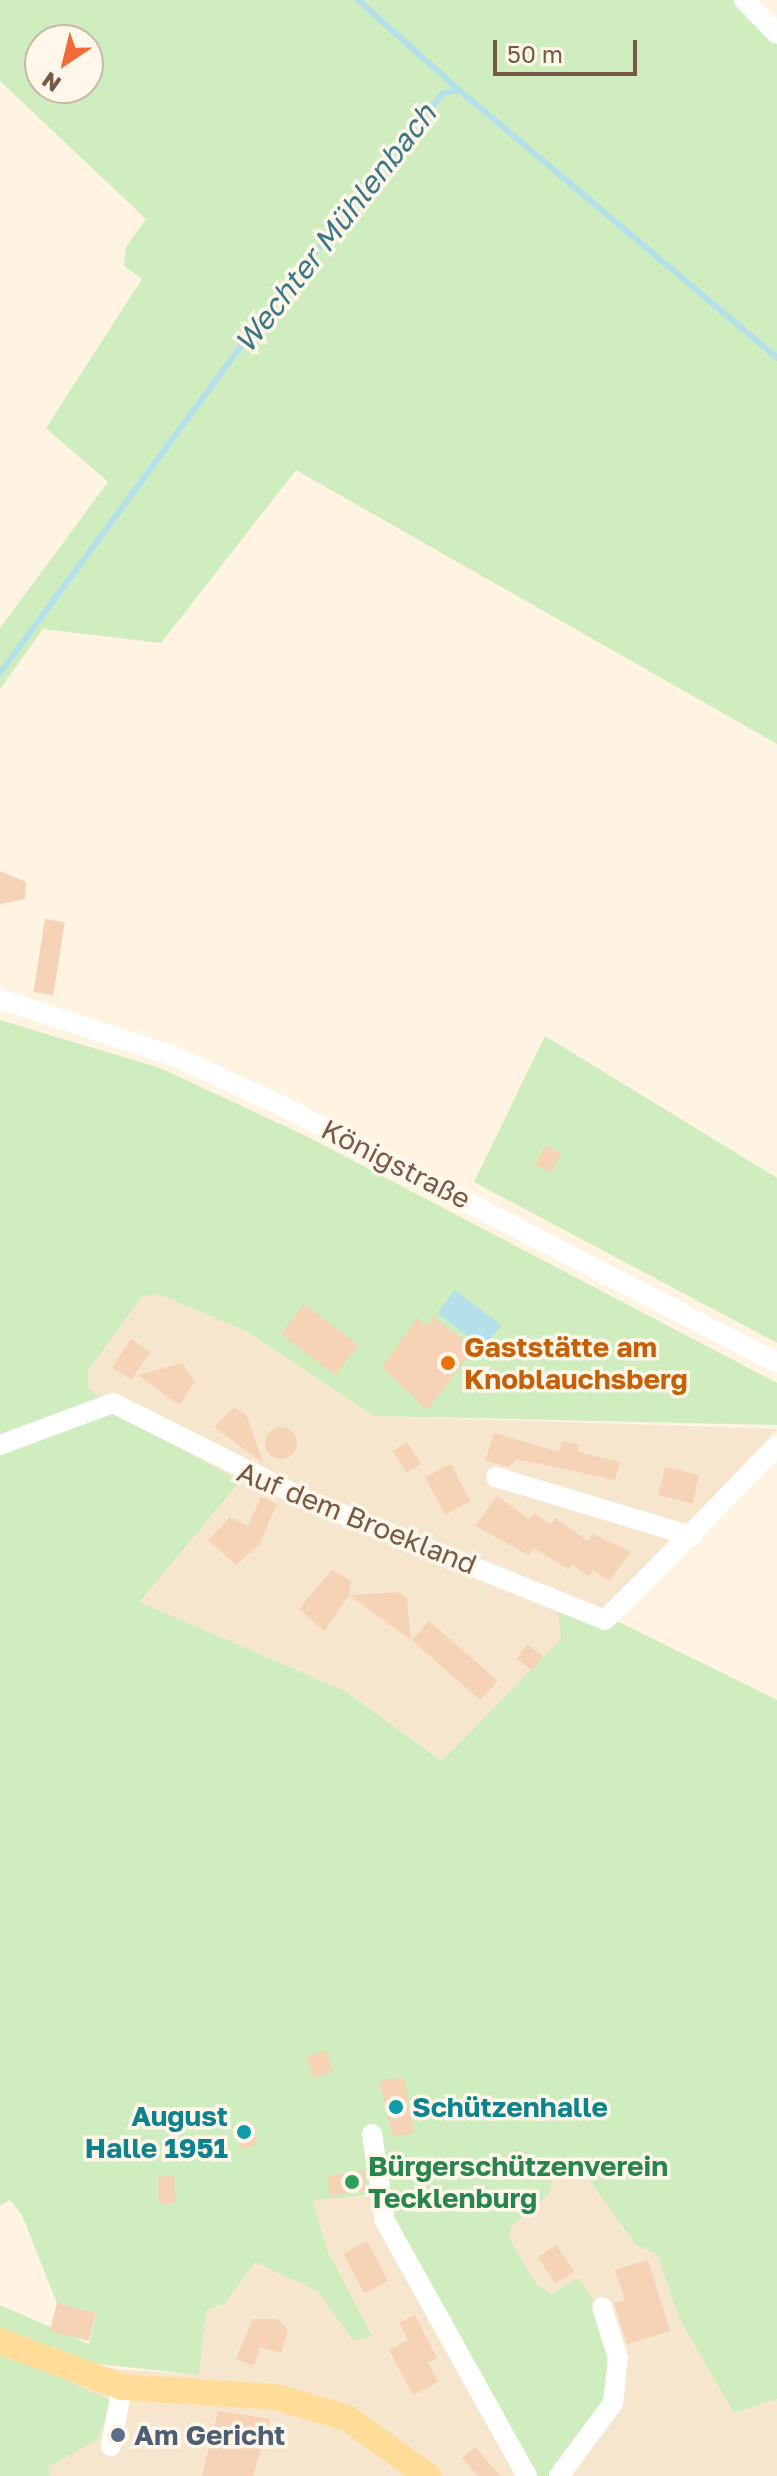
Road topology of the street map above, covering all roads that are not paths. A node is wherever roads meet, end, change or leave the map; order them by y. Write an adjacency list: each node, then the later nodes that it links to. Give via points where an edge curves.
1 (744, 0): 2 (street)
2 (777, 34)
3 (0, 999): 4 (street, Königstraße, via 110,1032 267,1099)
4 (777, 1363)
5 (0, 1445): 8 (street, Auf dem Broekland, via 113,1403 307,1500 605,1620)
6 (777, 1447): 8 (street, Auf dem Broekland)
7 (496, 1477): 8 (street)
8 (692, 1536)
9 (372, 2134): 15 (street, via 385,2221)
10 (602, 2307): 16 (street, via 618,2358 616,2391 601,2426)
11 (0, 2341): 12 (main road)
12 (122, 2387): 13 (street); 14 (main road, via 276,2397 347,2418)
13 (111, 2446)
14 (428, 2476)
15 (527, 2476)
16 (559, 2476)

